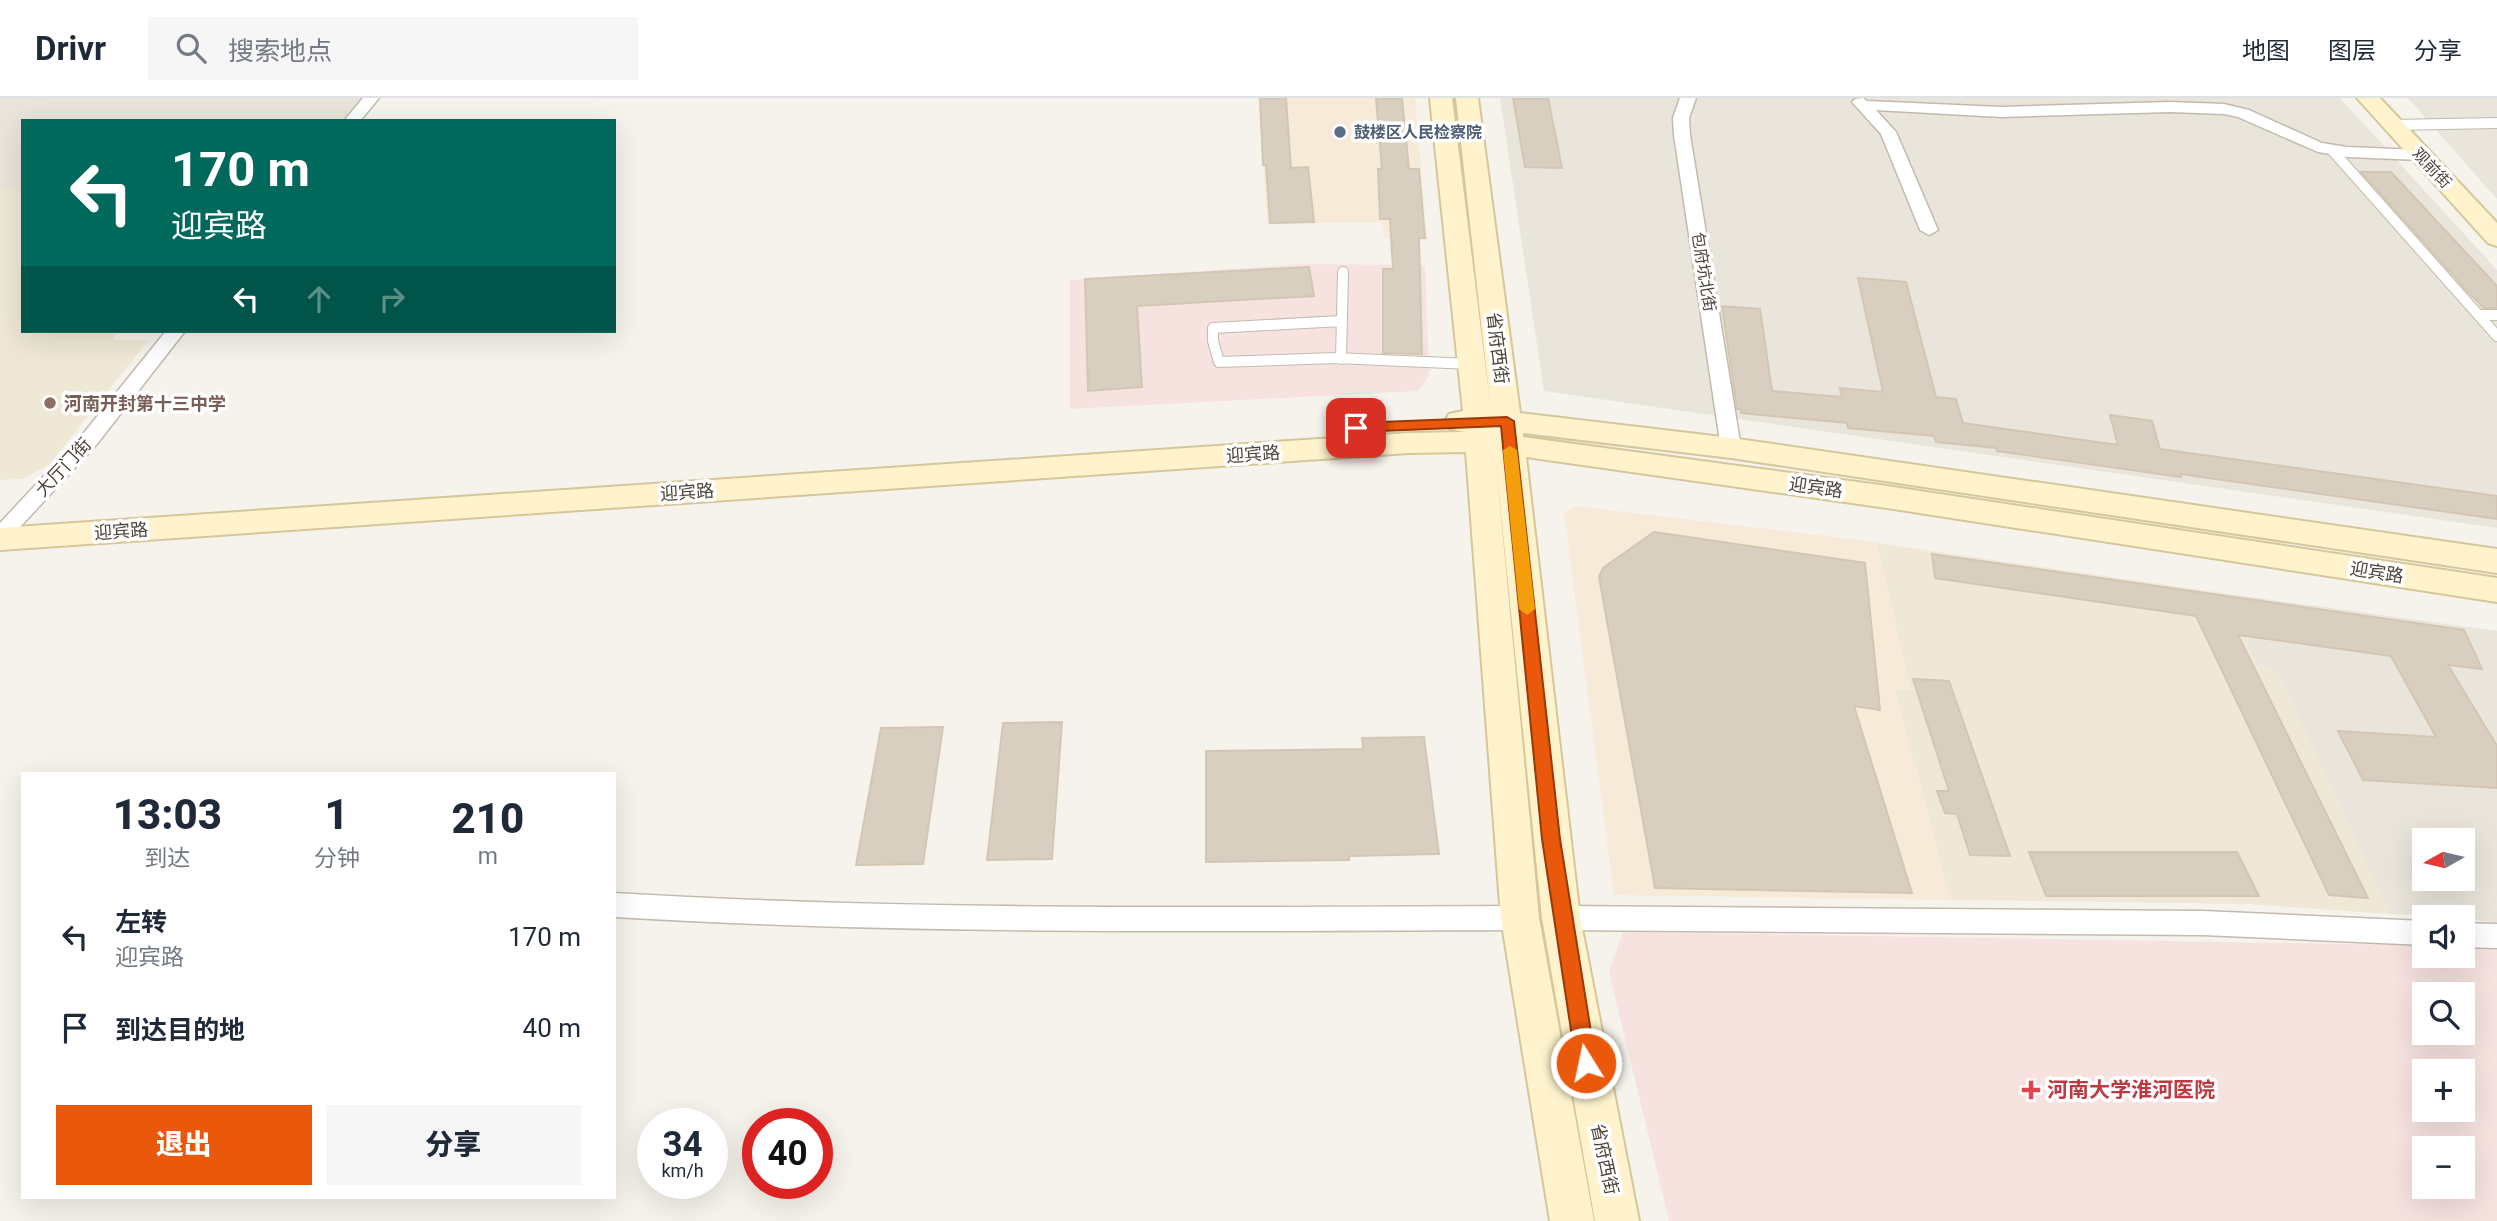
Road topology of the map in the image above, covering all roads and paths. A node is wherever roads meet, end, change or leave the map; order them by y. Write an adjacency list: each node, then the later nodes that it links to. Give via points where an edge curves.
1 (372, 98): 7 (street)
2 (1441, 98): 21 (main road, 省府西街)
3 (1467, 98): 22 (main road, 省府西街)
4 (1688, 98): 23 (street, 包府坑北街, via 1681,118 1682,135)
5 (2368, 98): 9 (main road, 观前街)
6 (1859, 102): 10 (street, via 2001,112 2224,109); 12 (street, via 1888,132)
7 (354, 119)
8 (2497, 123): 9 (lane)
9 (2393, 125): 11 (main road, 观前街)
10 (2332, 150): 11 (street); 15 (lane)
11 (2420, 155): 13 (main road, 观前街)
12 (1929, 230)
13 (2497, 238)
14 (1343, 272): 17 (lane)
15 (2479, 315): 16 (lane); 19 (lane)
16 (2497, 316)
17 (1341, 321): 20 (lane); 20 (lane, via 1213,328 1219,362)
18 (174, 333): 24 (street, 大厅门街, via 90,439)
19 (2497, 336)
20 (1341, 359): 21 (lane)
21 (1471, 364): 22 (main road, 省府西街)
22 (1494, 432): 23 (main road, 迎宾路); 24 (main road, 迎宾路, via 1409,443); 26 (main road, 迎宾路); 28 (main road, 省府西街); 29 (main road, 省府西街)
23 (1731, 448): 25 (main road, 迎宾路)
24 (4, 527)
25 (2497, 561)
26 (2497, 590)
27 (616, 905): 28 (street, via 916,918)
28 (1520, 918): 33 (main road, 省府西街)
29 (1561, 918): 30 (street, via 2203,923); 34 (main road, 省府西街)
30 (2412, 932)
31 (2475, 935): 32 (street)
32 (2497, 936)
33 (1572, 1221)
34 (1617, 1221)

